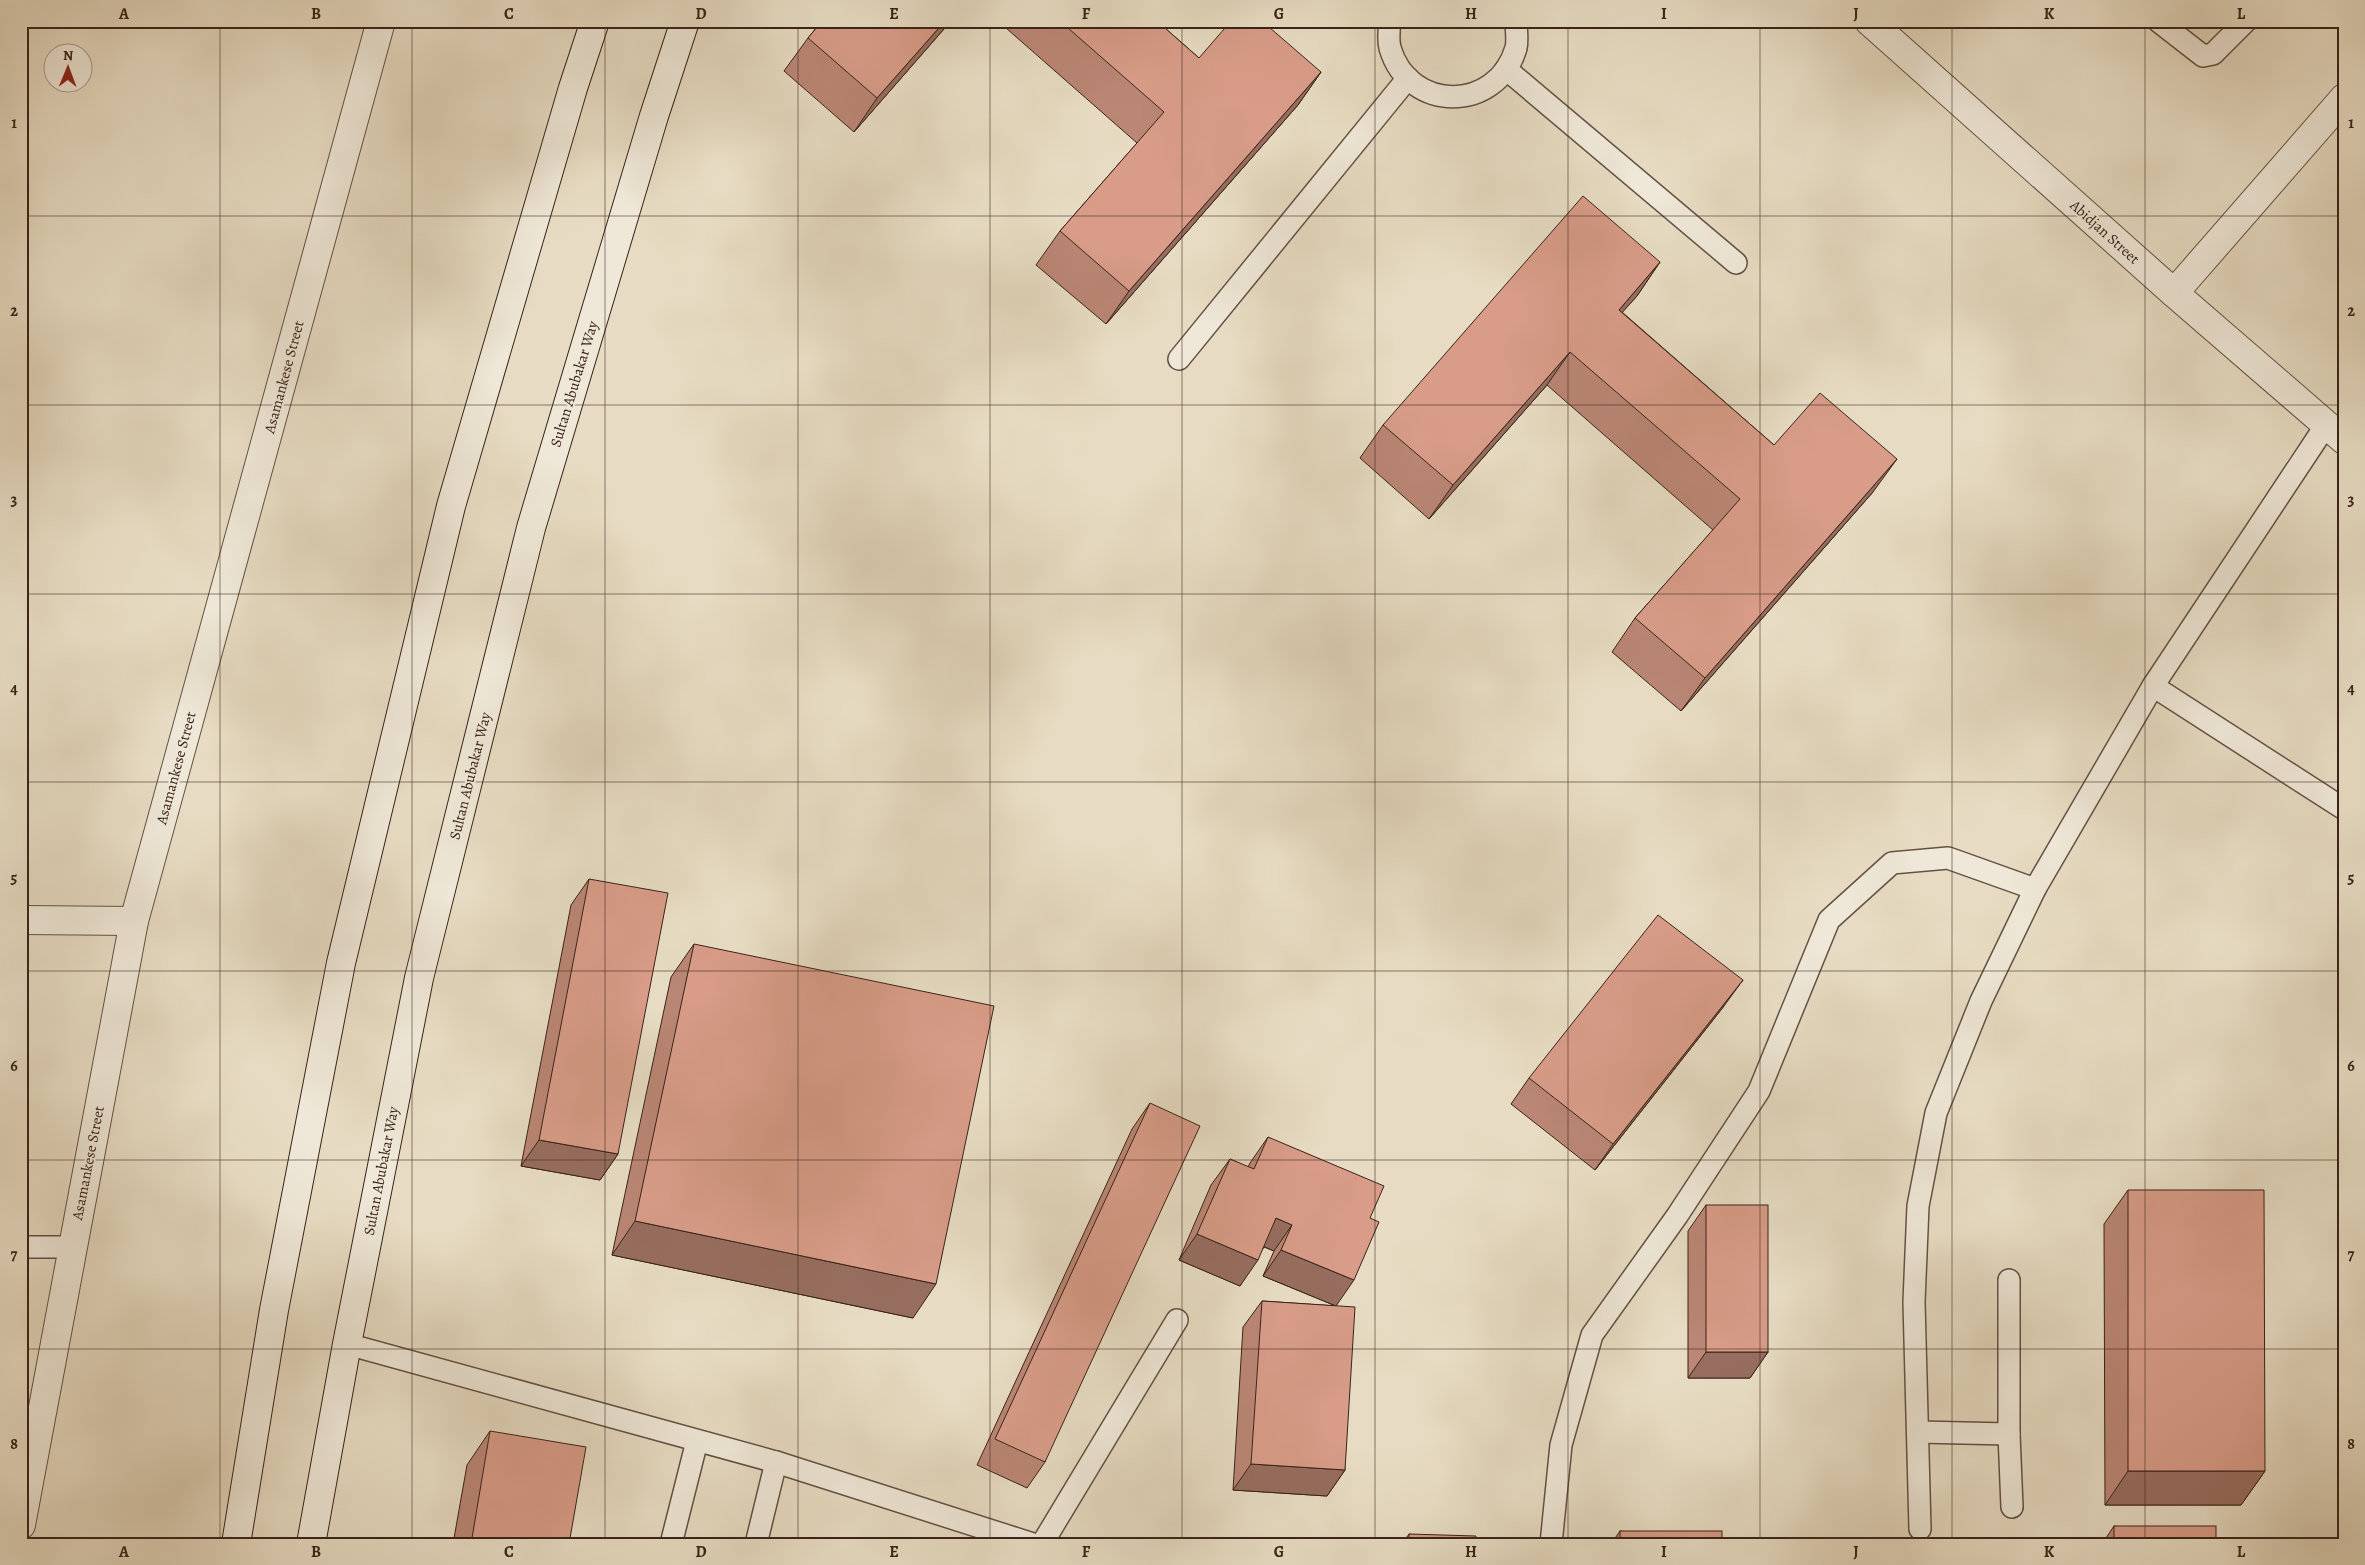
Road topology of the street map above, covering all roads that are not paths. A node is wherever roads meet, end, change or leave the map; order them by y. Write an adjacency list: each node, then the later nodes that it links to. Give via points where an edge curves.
1 (381, 21): 20 (main road, Asamankese Street)
2 (595, 21): 33 (main road, via 451,506 341,963 274,1310)
3 (685, 21): 25 (main road, Sultan Abubakar Way, via 531,528 419,978)
4 (1390, 21): 10 (lane, via 1389,46 1399,70)
5 (1516, 21): 9 (lane, via 1516,47)
6 (1869, 21): 13 (main road, Abidjan Street)
7 (2158, 21): 8 (lane, via 2203,56 2213,54)
8 (2246, 21)
9 (1506, 69): 10 (lane, via 1489,87 1466,96 1440,97 1417,87); 12 (lane)
10 (1408, 78): 14 (lane)
11 (2344, 98): 13 (main road)
12 (1736, 263)
13 (2174, 293): 15 (main road, Abidjan Street)
14 (1179, 359)
15 (2335, 432): 16 (lane)
16 (2153, 686): 17 (lane); 18 (lane)
17 (2344, 809)
18 (2035, 889): 26 (lane, via 1981,1001 1936,1113 1918,1206 1914,1302); 39 (lane, via 1948,858 1892,863 1829,920 1760,1091 1677,1216 1592,1335 1561,1445)
19 (21, 920): 20 (main road)
20 (134, 922): 22 (main road, Asamankese Street)
21 (21, 1246): 22 (lane)
22 (72, 1247): 31 (main road, Asamankese Street)
23 (2009, 1280): 27 (lane)
24 (1176, 1320): 38 (lane)
25 (347, 1344): 28 (lane); 34 (main road, Sultan Abubakar Way)
26 (1918, 1432): 27 (lane); 32 (lane)
27 (2009, 1434): 30 (lane)
28 (697, 1441): 29 (lane); 35 (lane)
29 (776, 1462): 36 (lane); 37 (lane)
30 (2012, 1507)
31 (21, 1526)
32 (1920, 1530)
33 (236, 1544)
34 (311, 1544)
35 (672, 1544)
36 (756, 1544)
37 (1034, 1544)
38 (1042, 1544)
39 (1551, 1544)

